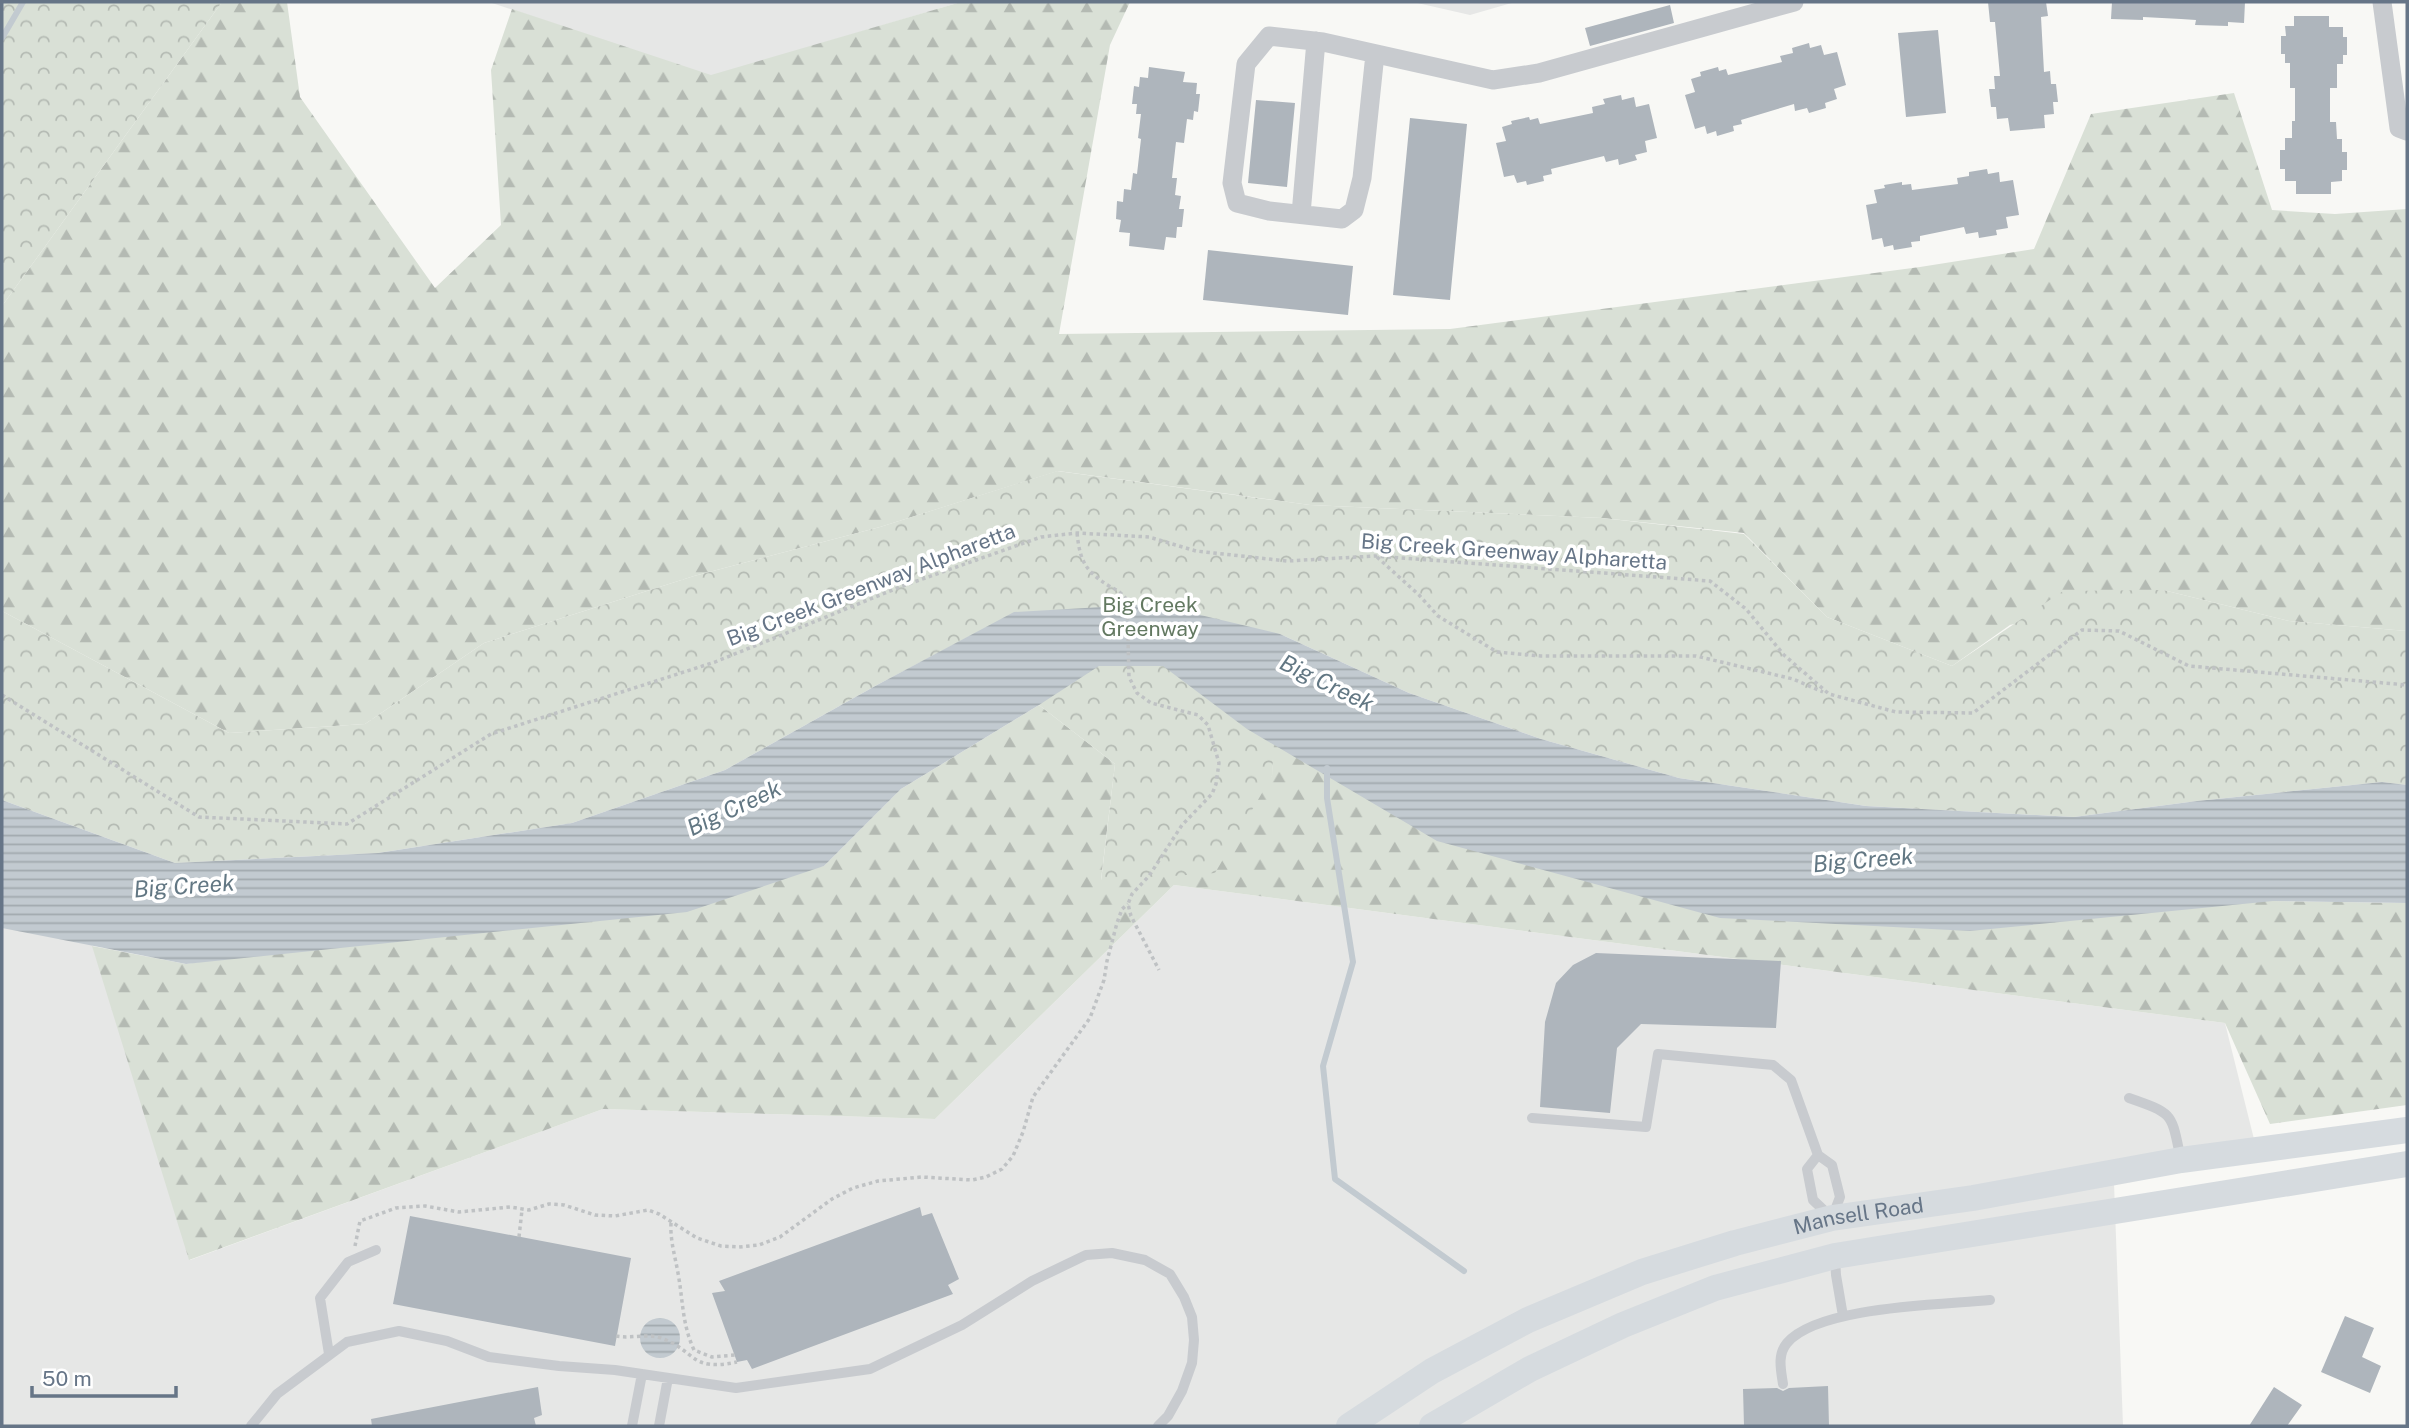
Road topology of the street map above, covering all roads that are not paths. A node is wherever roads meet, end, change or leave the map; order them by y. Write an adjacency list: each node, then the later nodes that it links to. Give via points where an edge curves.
1 (1794, 2): 4 (street, via 1539,73 1493,80)
2 (2382, 2): 5 (street, via 2399,128)
3 (1316, 41): 4 (street); 6 (street); 6 (street, via 1269,36 1246,64 1232,183 1237,203)
4 (1375, 54): 6 (street, via 1362,178 1354,210 1342,219)
5 (2407, 131)
6 (1301, 214)
7 (2129, 1098): 11 (lane, via 2163,1110 2173,1124)
8 (1532, 1118): 10 (lane, via 1646,1126 1658,1054 1773,1065 1791,1080)
9 (2407, 1130): 11 (main road, Mansell Road)
10 (1818, 1155): 13 (lane, via 1832,1165 1840,1197); 13 (lane, via 1807,1170 1813,1200)
11 (2181, 1160): 13 (main road, Mansell Road)
12 (2407, 1164): 15 (main road, Mansell Road)
13 (1832, 1218): 15 (main road); 26 (main road, Mansell Road, via 1642,1272 1528,1320 1432,1371)
14 (376, 1251): 18 (lane, via 348,1262 320,1298)
15 (1835, 1256): 17 (lane); 27 (main road, Mansell Road, via 1715,1288 1622,1325 1530,1369)
16 (1990, 1300): 17 (lane)
17 (1843, 1316): 21 (lane, via 1822,1322 1787,1343 1779,1360)
18 (328, 1354): 19 (lane, via 347,1342 399,1331 447,1341 489,1357); 22 (lane, via 277,1394)
19 (642, 1374): 20 (lane); 23 (lane)
20 (668, 1378): 24 (lane); 25 (lane, via 736,1388 870,1369 962,1325 1086,1255 1112,1253 1145,1260 1170,1274 1192,1317 1192,1363 1182,1391)
21 (1783, 1384)
22 (251, 1426)
23 (632, 1426)
24 (659, 1426)
25 (1158, 1426)
26 (1349, 1426)
27 (1432, 1426)

